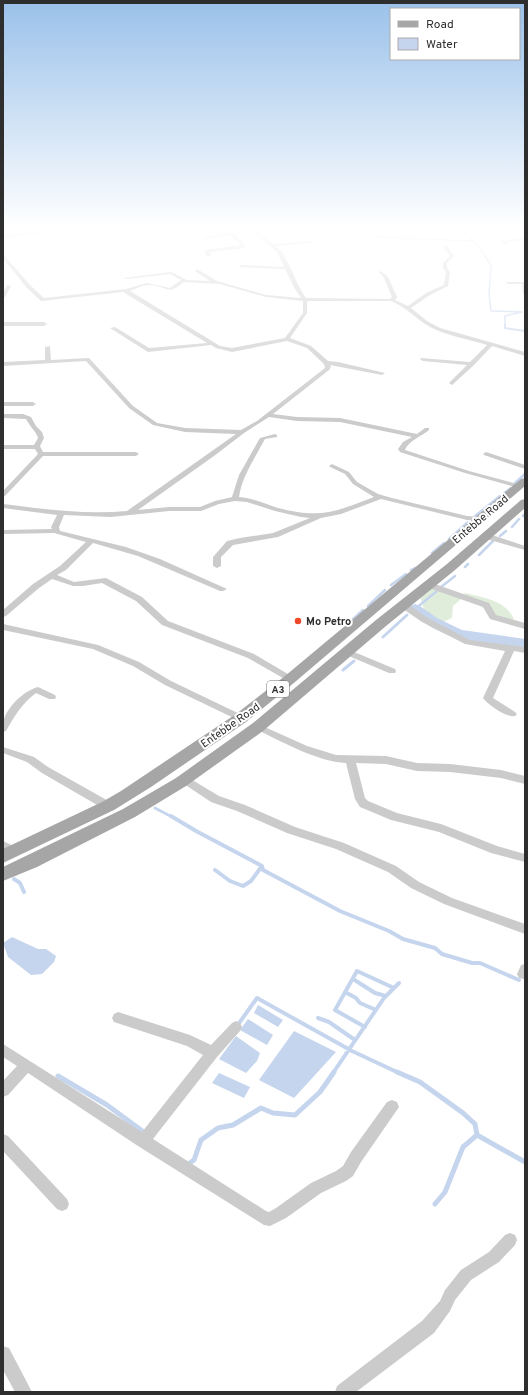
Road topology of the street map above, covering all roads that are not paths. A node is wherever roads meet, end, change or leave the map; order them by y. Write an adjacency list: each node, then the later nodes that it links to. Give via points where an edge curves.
1 (33, 290): 7 (street, via 44,300)
2 (129, 290): 7 (street)
3 (246, 290): 8 (street, via 277,298)
4 (298, 290): 8 (street)
5 (392, 290): 9 (street, via 395,297)
6 (437, 290): 10 (street)
7 (126, 291): 15 (street)
8 (305, 300): 9 (street); 14 (street, via 305,313)
9 (391, 300): 10 (street)
10 (409, 307): 16 (street, via 429,325)
11 (3, 324): 12 (street)
12 (44, 324)
13 (113, 328): 15 (street, via 148,350)
14 (287, 339): 15 (street, via 232,350); 21 (street, via 307,344)
15 (210, 344)
16 (491, 344): 18 (street); 23 (street)
17 (48, 347): 20 (street)
18 (525, 354)
19 (423, 359): 23 (street)
20 (48, 361): 22 (street); 31 (street, via 89,360 131,407 156,424 185,430)
21 (326, 363): 24 (street); 28 (street, via 328,367 323,372)
22 (3, 364)
23 (472, 364): 25 (street)
24 (382, 373)
25 (452, 383)
26 (3, 404): 27 (street)
27 (33, 404)
28 (267, 415): 31 (street); 33 (street, via 305,420 340,420)
29 (3, 416): 35 (street, via 29,418 42,438)
30 (427, 429): 33 (street)
31 (242, 432): 47 (street)
32 (275, 436): 43 (street, via 263,438 240,477)
33 (418, 436): 40 (street, via 405,443 402,451 467,472)
34 (3, 447): 35 (street)
35 (39, 450): 36 (street); 41 (street)
36 (136, 454)
37 (486, 454): 39 (street)
38 (332, 466): 42 (street, via 347,473 355,483)
39 (525, 467)
40 (522, 483): 49 (main road, Entebbe Road / A3)
41 (3, 495)
42 (380, 497): 48 (street, via 339,513); 49 (street)
43 (235, 499): 47 (street, via 201,508); 48 (street, via 248,500 275,510)
44 (525, 502): 52 (main road, Entebbe Road / A3)
45 (3, 506): 46 (street)
46 (61, 513): 47 (street); 50 (street)
47 (127, 514)
48 (322, 516): 57 (street, via 274,535 230,543 217,557)
49 (478, 519): 54 (main road, Entebbe Road / A3)
50 (55, 531): 51 (street); 53 (street)
51 (3, 532)
52 (486, 536): 55 (street); 56 (main road, Entebbe Road / A3)
53 (90, 540): 58 (street, via 84,549); 60 (street, via 127,549)
54 (453, 542): 56 (main road); 69 (main road, Entebbe Road / A3)
55 (525, 548)
56 (470, 550): 59 (main road, Entebbe Road / A3)
57 (217, 566)
58 (52, 576): 62 (street); 69 (street, via 73,584 103,580 139,599 165,623 251,656)
59 (429, 585): 61 (main road, Entebbe Road / A3); 63 (street, via 486,605 493,617)
60 (223, 589)
61 (403, 605): 65 (street, via 425,620 468,642); 67 (main road, Entebbe Road / A3)
62 (3, 614)
63 (525, 626)
64 (3, 627): 73 (street, via 109,652)
65 (506, 647): 66 (street); 71 (street, via 510,650 488,698)
66 (525, 650)
67 (347, 652): 68 (street); 74 (main road, Entebbe Road / A3)
68 (392, 671)
69 (290, 679): 73 (main road, Entebbe Road / A3)
70 (52, 697): 72 (street, via 34,690)
71 (512, 714)
72 (6, 716): 75 (street)
73 (241, 718): 80 (main road, Entebbe Road / A3)
74 (258, 727): 77 (street, via 316,752 336,759); 78 (main road, Entebbe Road / A3)
75 (3, 728)
76 (5, 753): 80 (street, via 24,754 45,770)
77 (350, 760): 79 (street, via 386,760 417,767 500,774); 82 (street, via 360,799 364,804 395,817 441,828 495,850)
78 (184, 779): 83 (main road, Entebbe Road / A3, via 128,813); 84 (street, via 215,799 291,830 340,846 392,869 448,901)
79 (525, 780)
80 (108, 806): 81 (main road, Entebbe Road / A3)
81 (7, 851)
82 (525, 858)
83 (3, 874)
84 (525, 929)
85 (118, 1018): 88 (street, via 190,1041)
86 (236, 1027): 88 (street)
87 (3, 1050): 89 (street)
88 (212, 1053): 93 (street)
89 (26, 1066): 90 (street); 93 (street)
90 (3, 1090)
91 (392, 1107): 93 (street, via 348,1171 316,1188 270,1219 257,1215)
92 (3, 1141): 94 (street)
93 (143, 1141)
94 (62, 1204)
95 (510, 1240): 98 (street, via 494,1257 466,1276 428,1327)
96 (3, 1354): 97 (street)
97 (24, 1392)
98 (342, 1392)

